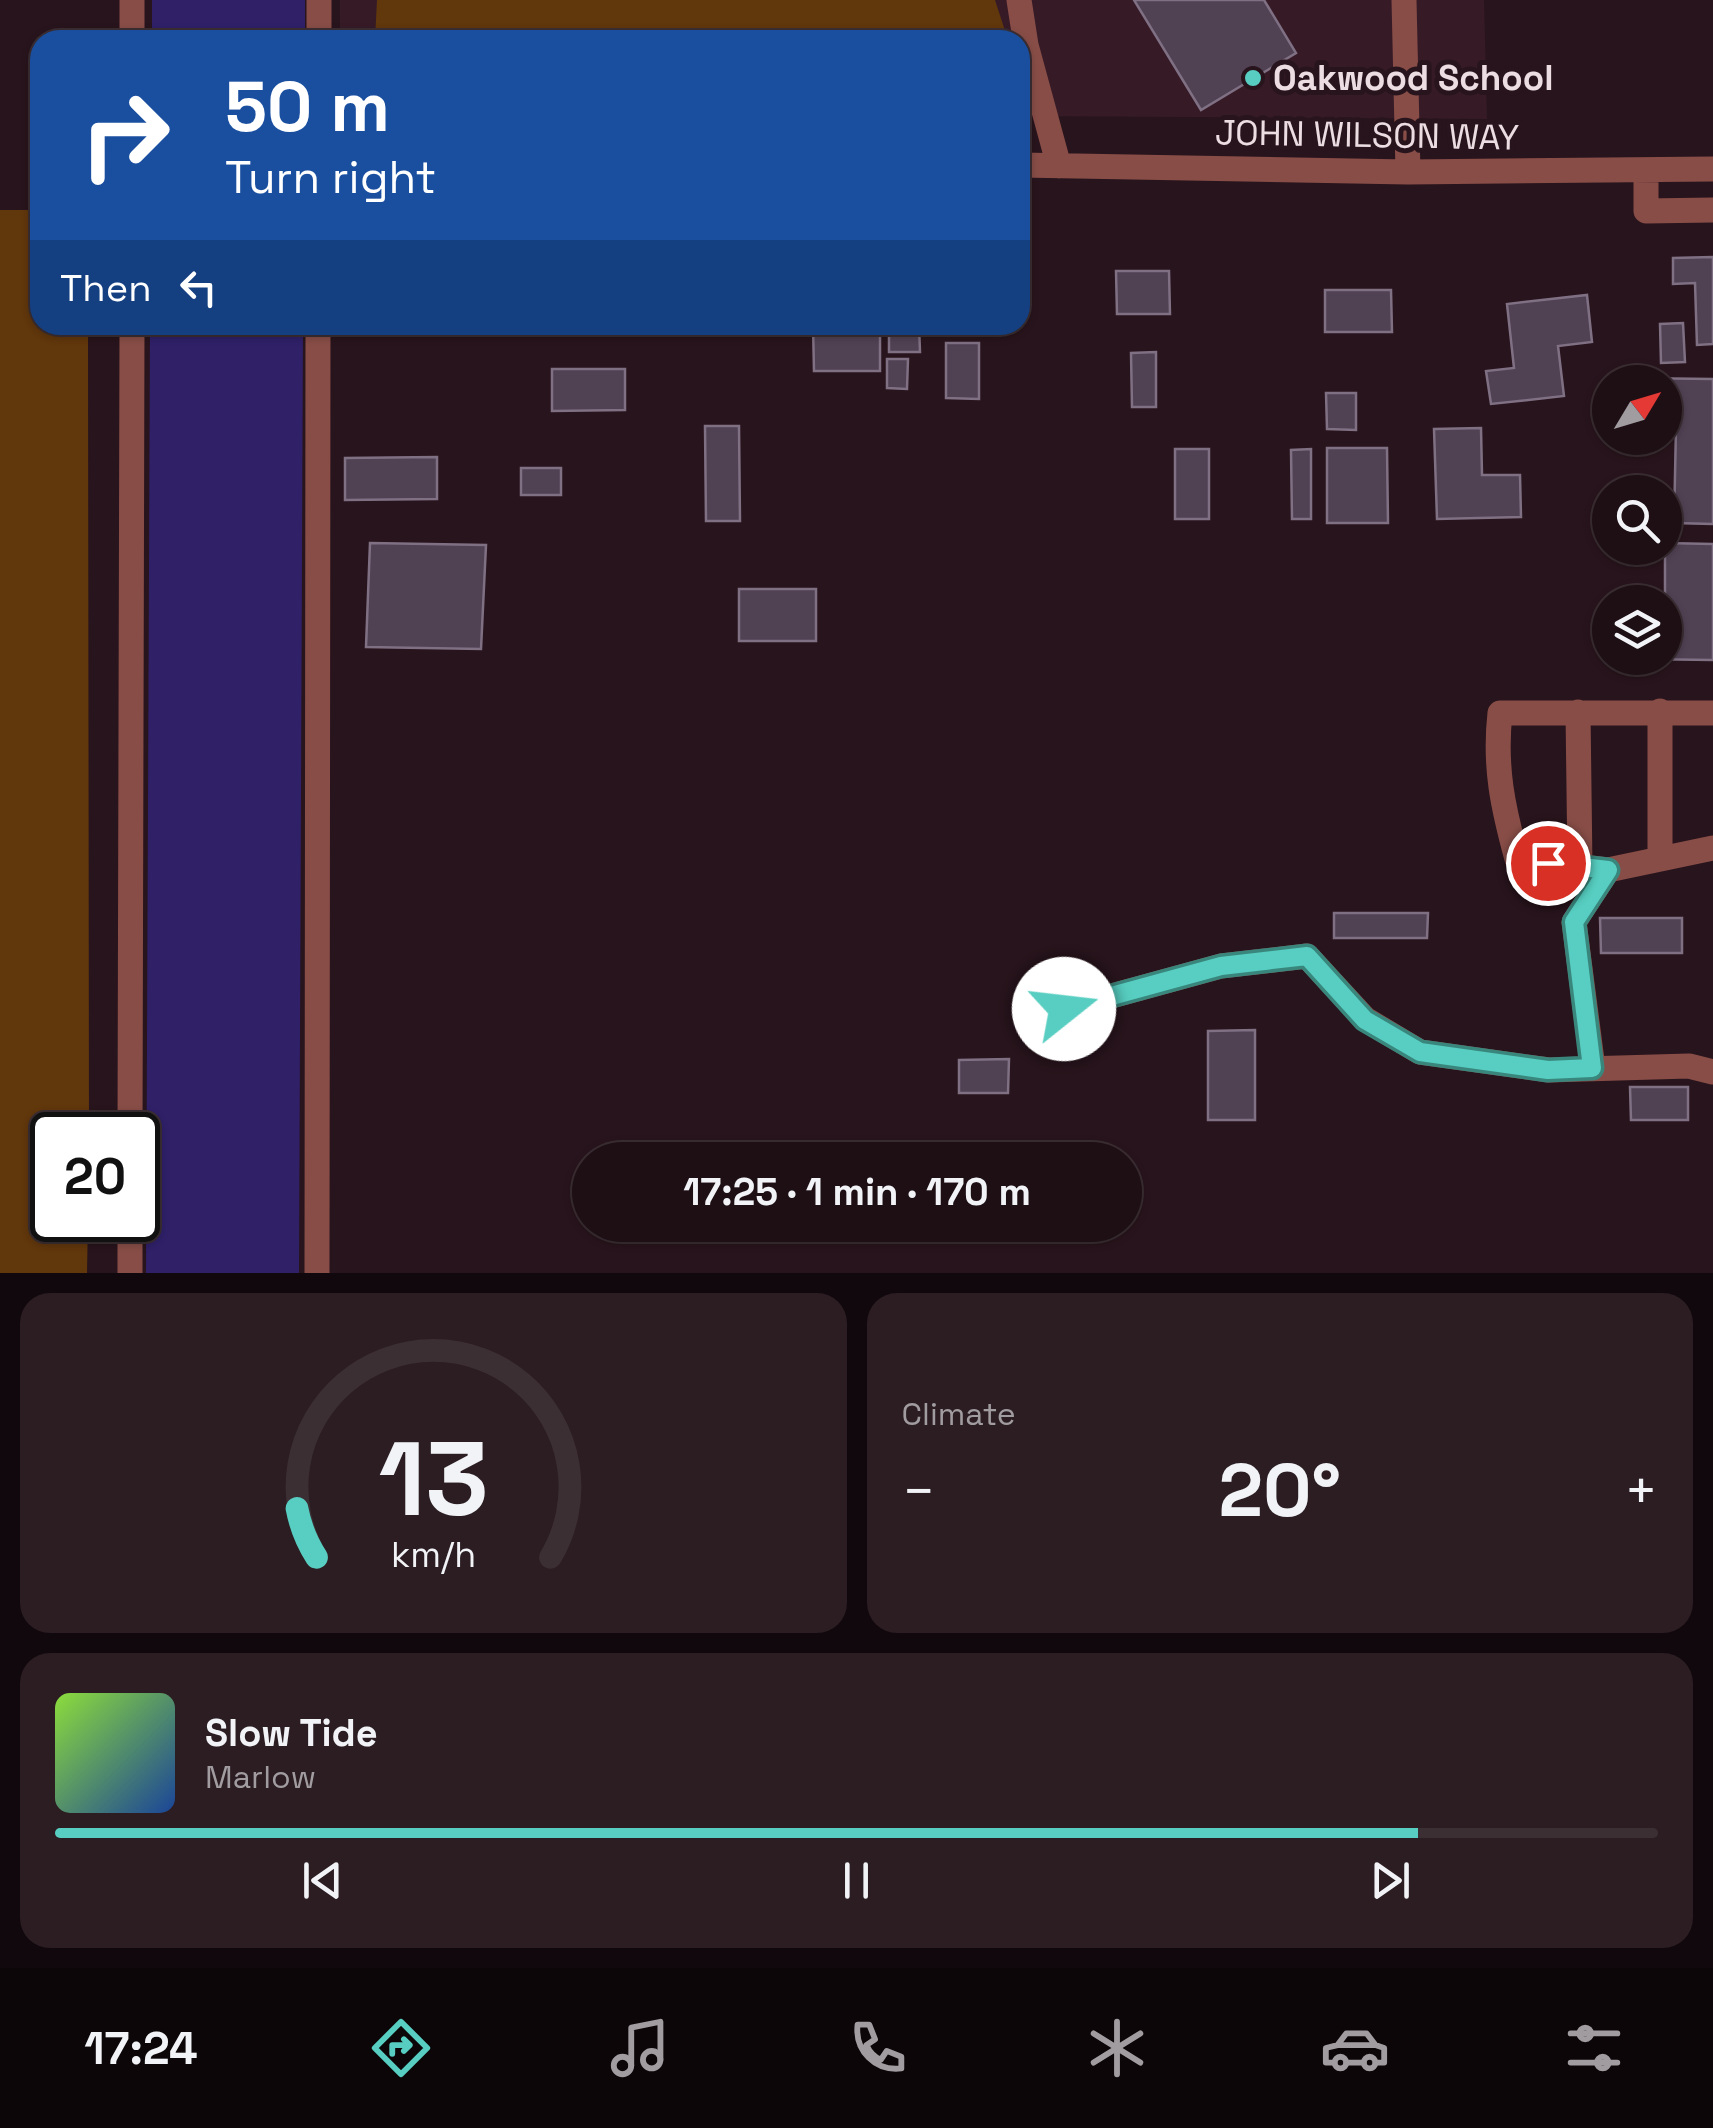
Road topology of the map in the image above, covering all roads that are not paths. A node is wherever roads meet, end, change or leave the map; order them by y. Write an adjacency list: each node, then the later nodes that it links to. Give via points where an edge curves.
1 (132, 0): 5 (street)
2 (319, 0): 6 (street)
3 (1019, 0): 7 (street)
4 (1404, 0): 13 (street)
5 (132, 30)
6 (318, 30)
7 (1024, 30)
8 (1030, 59): 10 (street)
9 (1030, 165): 10 (street, JOHN WILSON WAY)
10 (1058, 166): 13 (street, JOHN WILSON WAY)
11 (1713, 169): 12 (street, JOHN WILSON WAY)
12 (1646, 171): 13 (street, JOHN WILSON WAY); 14 (street, via 1646,211)
13 (1408, 172)
14 (1713, 210)
15 (132, 335): 27 (street)
16 (318, 335): 30 (street)
17 (1660, 711): 18 (street); 19 (street); 21 (street)
18 (1578, 712): 22 (street); 22 (street, via 1500,714 1498,737 1500,798 1518,859)
19 (1713, 713)
20 (1713, 848): 21 (street)
21 (1660, 859): 23 (street)
22 (1580, 867): 23 (street)
23 (1608, 870): 25 (street, via 1574,922)
24 (1064, 1009): 25 (street, via 1221,966 1307,956 1365,1020 1420,1052 1548,1070)
25 (1592, 1068): 26 (street, via 1690,1066)
26 (1713, 1072)
27 (130, 1112)
28 (130, 1242): 29 (street)
29 (130, 1273)
30 (317, 1273)

